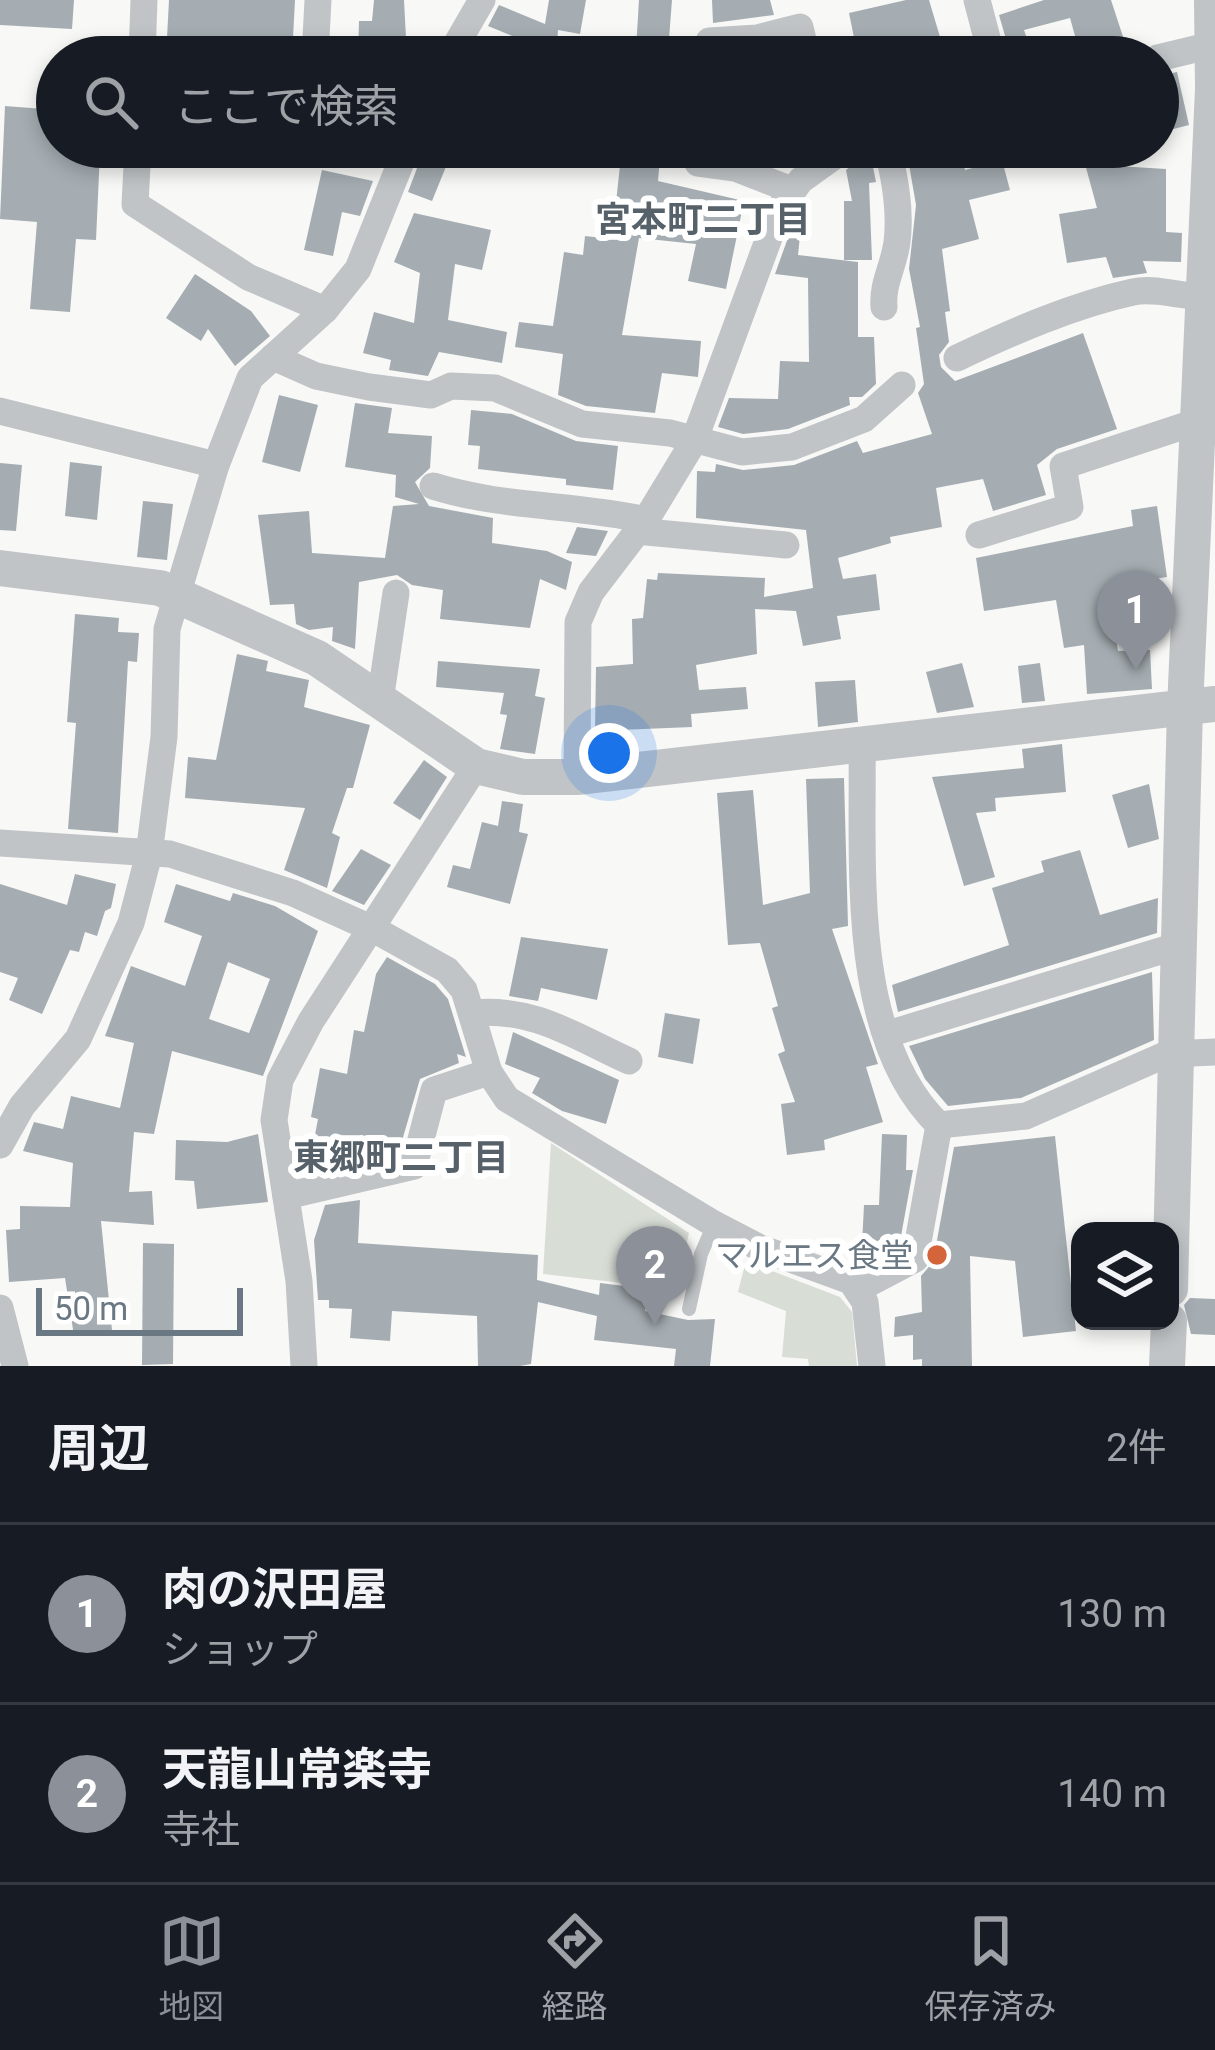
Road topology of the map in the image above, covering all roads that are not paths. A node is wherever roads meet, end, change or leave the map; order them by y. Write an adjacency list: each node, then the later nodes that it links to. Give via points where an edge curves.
1 (144, 0): 6 (street)
2 (318, 0): 7 (street)
3 (482, 0): 8 (street)
4 (977, 0): 11 (street)
5 (1212, 0): 12 (street)
6 (143, 36)
7 (316, 36)
8 (461, 36)
9 (765, 36): 10 (street, via 800,27)
10 (802, 36)
11 (986, 36)
12 (1212, 44): 13 (street); 20 (street)
13 (1179, 53)
14 (137, 168): 22 (street, via 135,204 248,278)
15 (399, 168): 22 (street, via 358,269)
16 (735, 168): 19 (street)
17 (816, 168): 19 (street)
18 (891, 168): 21 (street, via 897,240)
19 (792, 190): 28 (street, via 758,258)
20 (1209, 295): 24 (street, via 1135,292); 27 (street)
21 (884, 308)
22 (325, 310): 23 (street)
23 (273, 357): 28 (street, via 369,387 430,395 451,386 495,388 582,424); 29 (street, via 250,378)
24 (958, 358)
25 (902, 385): 28 (street, via 864,419 792,447 742,452)
26 (0, 411): 29 (street)
27 (1199, 422): 32 (street, via 1063,466 1070,507); 38 (street)
28 (694, 441): 31 (street)
29 (216, 465): 36 (street)
30 (433, 486): 31 (street, via 482,501 583,506)
31 (641, 525): 33 (street); 41 (street, via 578,622)
32 (979, 535)
33 (786, 545)
34 (0, 568): 36 (street)
35 (396, 593): 37 (street)
36 (176, 594): 37 (street, via 317,658); 43 (street)
37 (380, 701): 40 (street)
38 (1200, 706): 39 (street); 45 (street)
39 (862, 746): 41 (street); 47 (street, via 870,978)
40 (476, 766): 41 (street, via 524,777); 44 (street)
41 (577, 776)
42 (0, 843): 43 (street)
43 (148, 854): 44 (street, via 228,871); 52 (street, via 108,983 78,1039)
44 (374, 930): 46 (street, via 447,970); 53 (street, via 280,1080 274,1120)
45 (1180, 945): 47 (street); 48 (street)
46 (472, 1012): 49 (street, via 545,1018); 50 (street)
47 (888, 1034): 51 (street, via 917,1104)
48 (1197, 1053): 51 (street, via 1027,1116); 54 (street)
49 (629, 1061)
50 (489, 1072): 53 (street, via 434,1090 414,1166); 55 (street, via 530,1116)
51 (939, 1125): 56 (street, via 915,1259)
52 (0, 1145)
53 (286, 1196): 61 (street)
54 (1178, 1222)
55 (714, 1224): 56 (street); 58 (lane)
56 (858, 1289): 62 (street)
57 (0, 1308): 60 (street)
58 (689, 1309)
59 (1169, 1330): 63 (street)
60 (15, 1366)
61 (304, 1366)
62 (872, 1366)
63 (1167, 1366)

